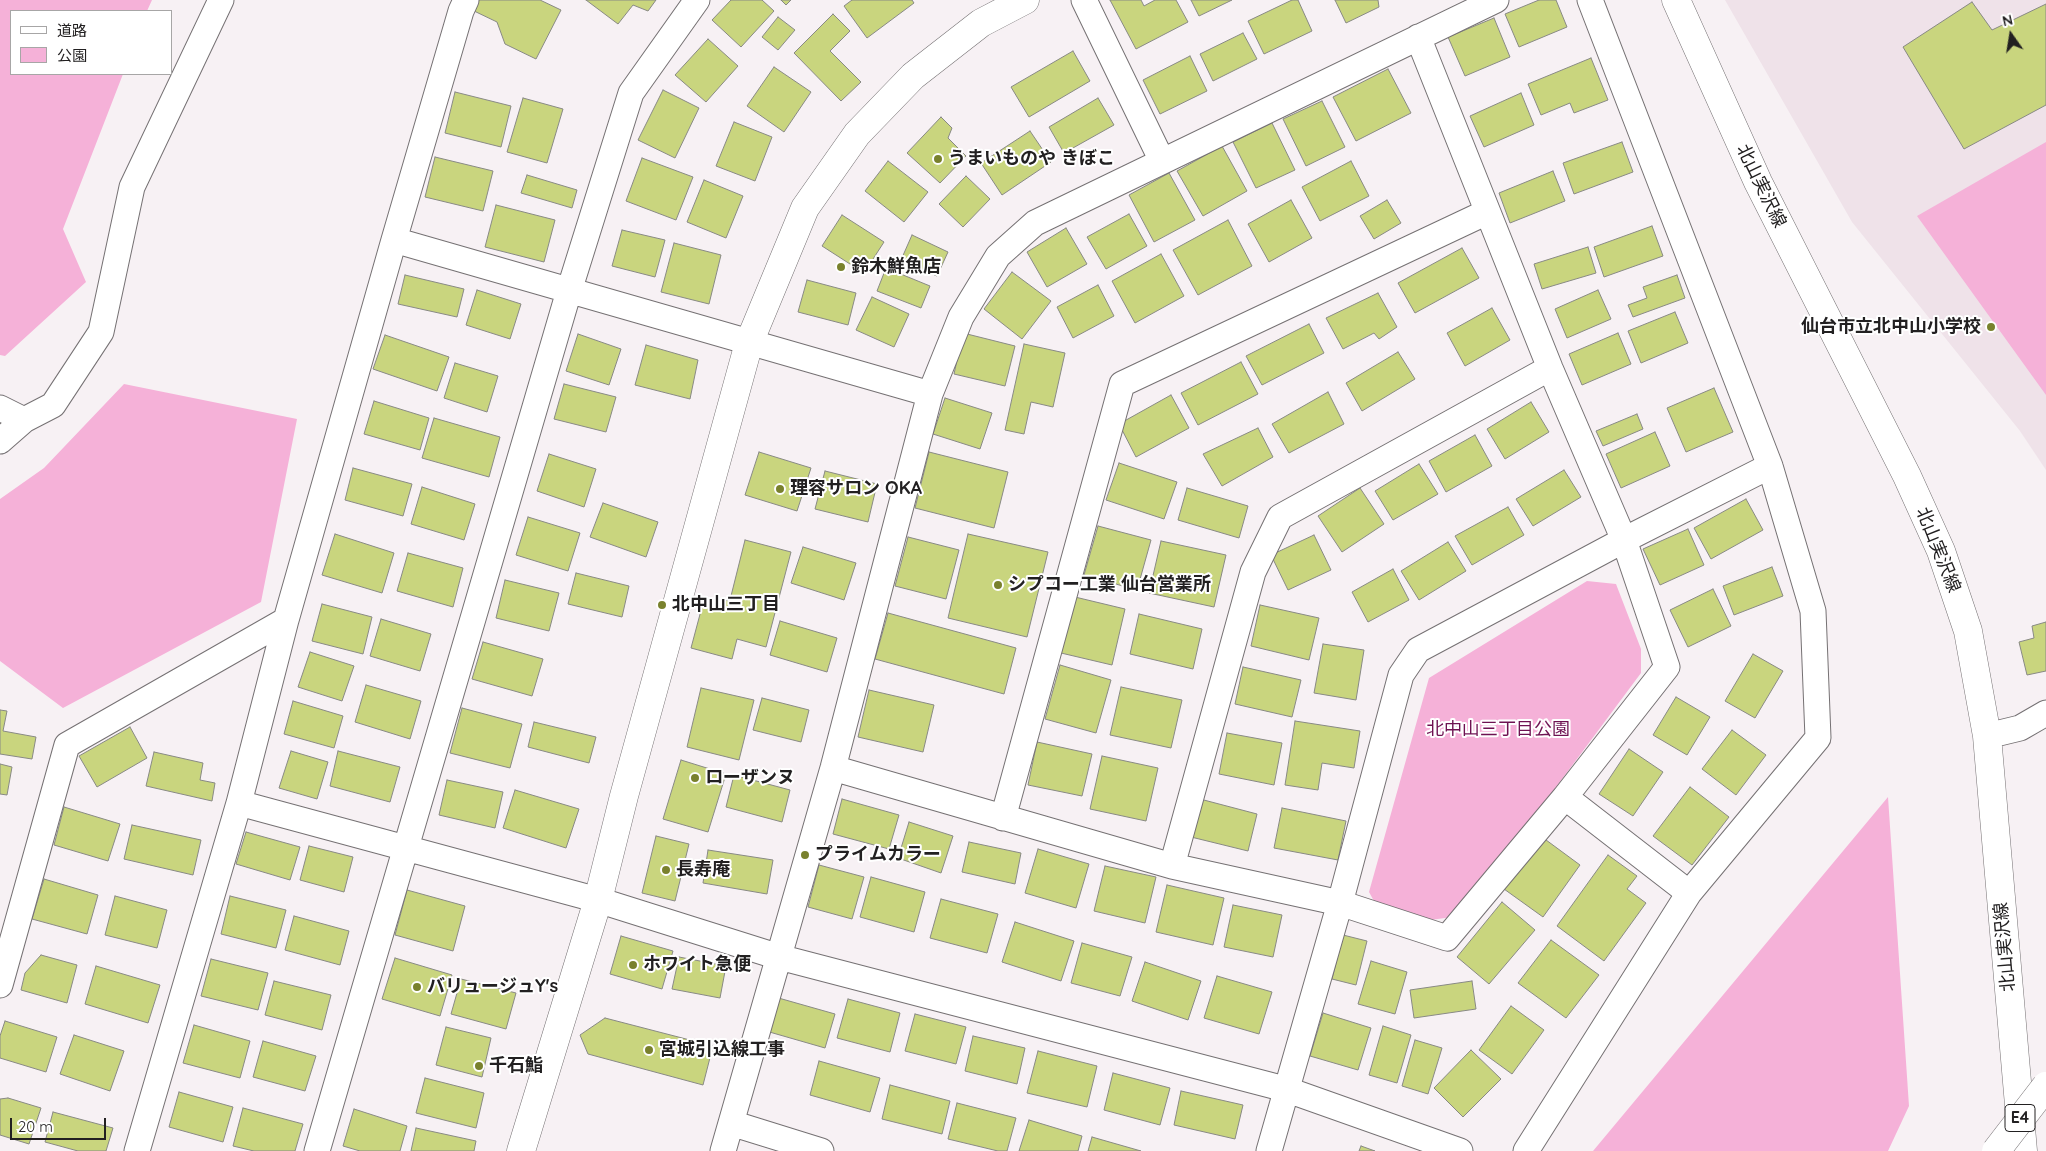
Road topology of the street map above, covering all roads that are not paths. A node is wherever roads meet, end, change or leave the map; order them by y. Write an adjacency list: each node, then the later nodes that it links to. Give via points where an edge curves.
1 (221, 0): 18 (street, via 132,187 101,332 53,405)
2 (466, 0): 12 (street)
3 (697, 0): 13 (street, via 632,93)
4 (1025, 0): 14 (main road, via 981,23 913,76 857,134 805,208)
5 (1084, 0): 10 (street)
6 (1496, 0): 9 (street)
7 (1590, 0): 20 (street)
8 (1676, 0): 24 (main road, 北山実沢線, via 1758,182 1907,476 1941,552 1968,631)
9 (1418, 37): 10 (street); 11 (street)
10 (1162, 162): 16 (street, via 1035,223 998,256 961,317)
11 (1487, 212): 15 (street); 28 (street, via 1122,384)
12 (394, 240): 13 (street); 22 (street)
13 (569, 291): 14 (street); 29 (street)
14 (749, 342): 16 (street); 32 (main road)
15 (1550, 368): 21 (street); 30 (street, via 1280,517 1253,572)
16 (930, 394): 25 (street)
17 (0, 408): 18 (street)
18 (24, 420): 19 (street)
19 (0, 441)
20 (1770, 466): 21 (street); 31 (street, via 1813,611 1818,738)
21 (1624, 540): 26 (street, via 1667,667); 33 (street, via 1418,650 1400,675)
22 (286, 620): 27 (street); 35 (street, via 67,745)
23 (2046, 713): 24 (street, via 2020,728)
24 (1987, 736): 48 (main road, 北山実沢線)
25 (833, 768): 28 (street); 34 (street)
26 (1565, 797): 31 (street); 33 (street, via 1447,938)
27 (239, 802): 29 (street); 39 (street)
28 (1003, 818): 30 (street)
29 (406, 848): 32 (street); 40 (street)
30 (1172, 866): 33 (street)
31 (1689, 893): 46 (street)
32 (598, 900): 34 (street); 41 (main road)
33 (1340, 903): 37 (street)
34 (779, 957): 37 (street); 38 (street)
35 (0, 985)
36 (2046, 1086): 47 (main road, E4, bridge)
37 (1286, 1089): 44 (street); 45 (street)
38 (731, 1124): 42 (street); 43 (street)
39 (136, 1151)
40 (317, 1151)
41 (521, 1151)
42 (723, 1151)
43 (821, 1151)
44 (1269, 1151)
45 (1460, 1151)
46 (1526, 1151)
47 (1996, 1151)
48 (2023, 1151)

